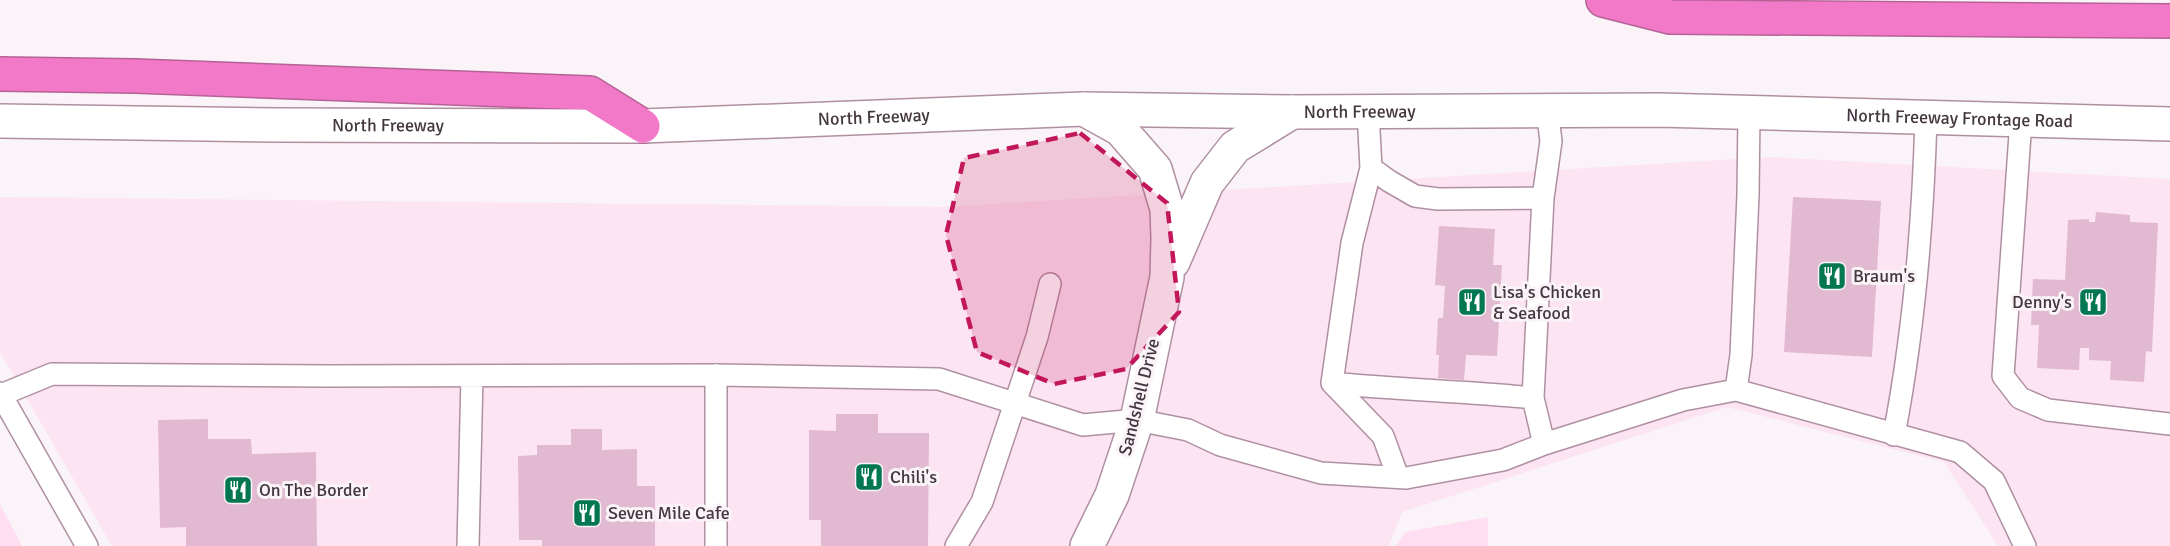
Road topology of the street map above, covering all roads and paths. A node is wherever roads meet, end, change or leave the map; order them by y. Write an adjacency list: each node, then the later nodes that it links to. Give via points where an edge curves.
1 (1603, 0): 2 (highway, via 1670,17)
2 (2170, 21)
3 (0, 74): 13 (highway, via 590,93)
4 (1084, 109): 6 (main road, North Freeway); 13 (main road, North Freeway); 16 (main road, Sandshell Drive, via 1120,129 1155,169 1167,208)
5 (1547, 110): 7 (main road, North Freeway); 8 (main road, North Freeway); 15 (lane, via 1551,141)
6 (1292, 112): 7 (main road, North Freeway); 16 (main road, Sandshell Drive, via 1235,147 1207,183)
7 (1368, 112): 14 (lane)
8 (1749, 113): 9 (main road, North Freeway Frontage Road); 21 (lane, via 1742,355)
9 (1926, 117): 11 (main road, North Freeway Frontage Road); 27 (lane, via 1912,322)
10 (0, 120): 13 (main road, North Freeway)
11 (2021, 120): 12 (main road, North Freeway Frontage Road); 26 (lane, via 2003,376 2020,398 2048,410)
12 (2170, 124)
13 (643, 126)
14 (1371, 168): 15 (lane, via 1415,196); 20 (lane, via 1353,243)
15 (1543, 198): 23 (lane)
16 (1167, 278): 25 (main road, Sandshell Drive)
17 (1050, 284): 24 (lane)
18 (716, 375): 19 (lane); 24 (lane, via 939,379); 32 (lane)
19 (472, 376): 22 (lane, via 52,374); 31 (lane)
20 (1332, 383): 23 (lane); 29 (lane, via 1383,436)
21 (1736, 390): 27 (lane); 28 (lane, via 1683,400)
22 (1, 394): 30 (lane)
23 (1533, 398): 28 (lane)
24 (1015, 402): 25 (lane, via 1083,425); 33 (lane, via 982,502)
25 (1137, 420): 29 (lane, via 1188,430 1220,445 1321,473); 34 (main road, Sandshell Drive, via 1112,495)
26 (2170, 424)
27 (1894, 435): 35 (lane, via 1960,452 1995,481)
28 (1544, 444): 29 (lane, via 1503,460)
29 (1398, 477)
30 (87, 546)
31 (468, 546)
32 (716, 546)
33 (956, 546)
34 (1087, 546)
35 (2025, 546)

